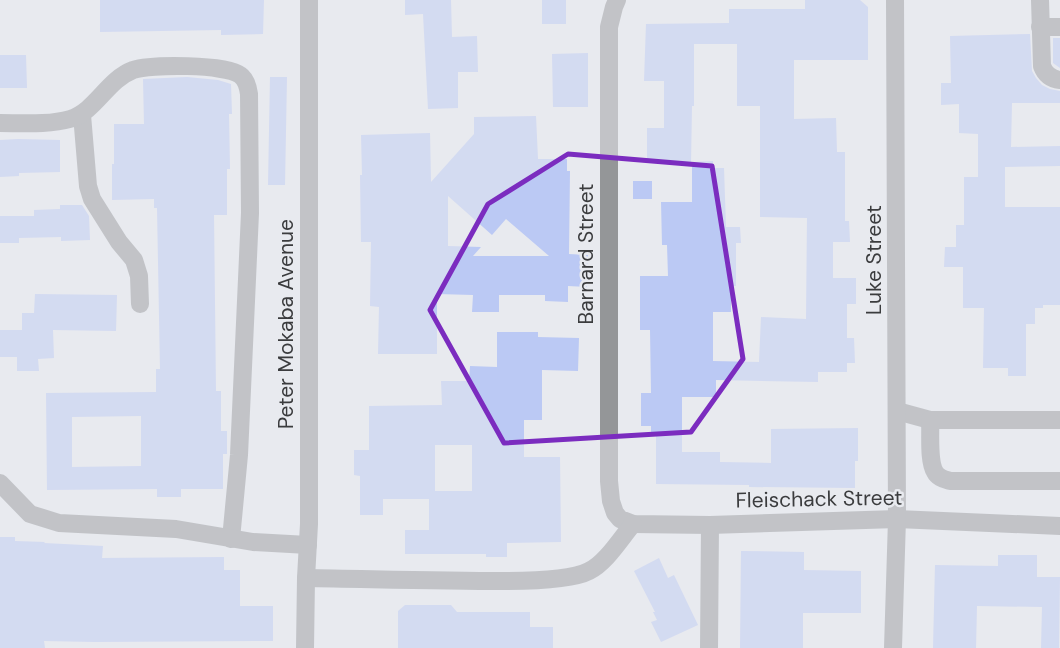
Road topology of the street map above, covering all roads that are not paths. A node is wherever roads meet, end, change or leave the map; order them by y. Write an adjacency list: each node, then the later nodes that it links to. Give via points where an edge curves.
1 (309, 0): 21 (street, Peter Mokaba Avenue)
2 (617, 0): 17 (street, Barnard Street, via 609,27 609,481 615,513)
3 (895, 0): 11 (street, Luke Street)
4 (1041, 0): 5 (street)
5 (1040, 27): 6 (street); 7 (street, via 1044,72)
6 (1060, 27)
7 (1060, 80)
8 (82, 114): 9 (street, via 68,120); 10 (street, via 88,186 134,260); 20 (street, via 114,81 134,69 205,66 241,75 247,84 250,213)
9 (0, 124)
10 (140, 304)
11 (897, 411): 12 (street); 16 (street, Luke Street)
12 (930, 420): 13 (street); 14 (street, via 934,471 942,479)
13 (1060, 420)
14 (1060, 481)
15 (0, 484): 20 (street, via 30,514 59,523 176,529)
16 (897, 519): 18 (street, Fleischack Street); 19 (street, Fleischack Street); 25 (street, Luke Street)
17 (633, 524): 18 (street, Fleischack Street); 22 (street, via 589,572 570,576 482,581)
18 (710, 525): 24 (street)
19 (1060, 526)
20 (231, 538): 21 (street)
21 (308, 545): 22 (street, Peter Mokaba Avenue)
22 (306, 578): 23 (street, Peter Mokaba Avenue)
23 (304, 648)
24 (709, 648)
25 (894, 648)

